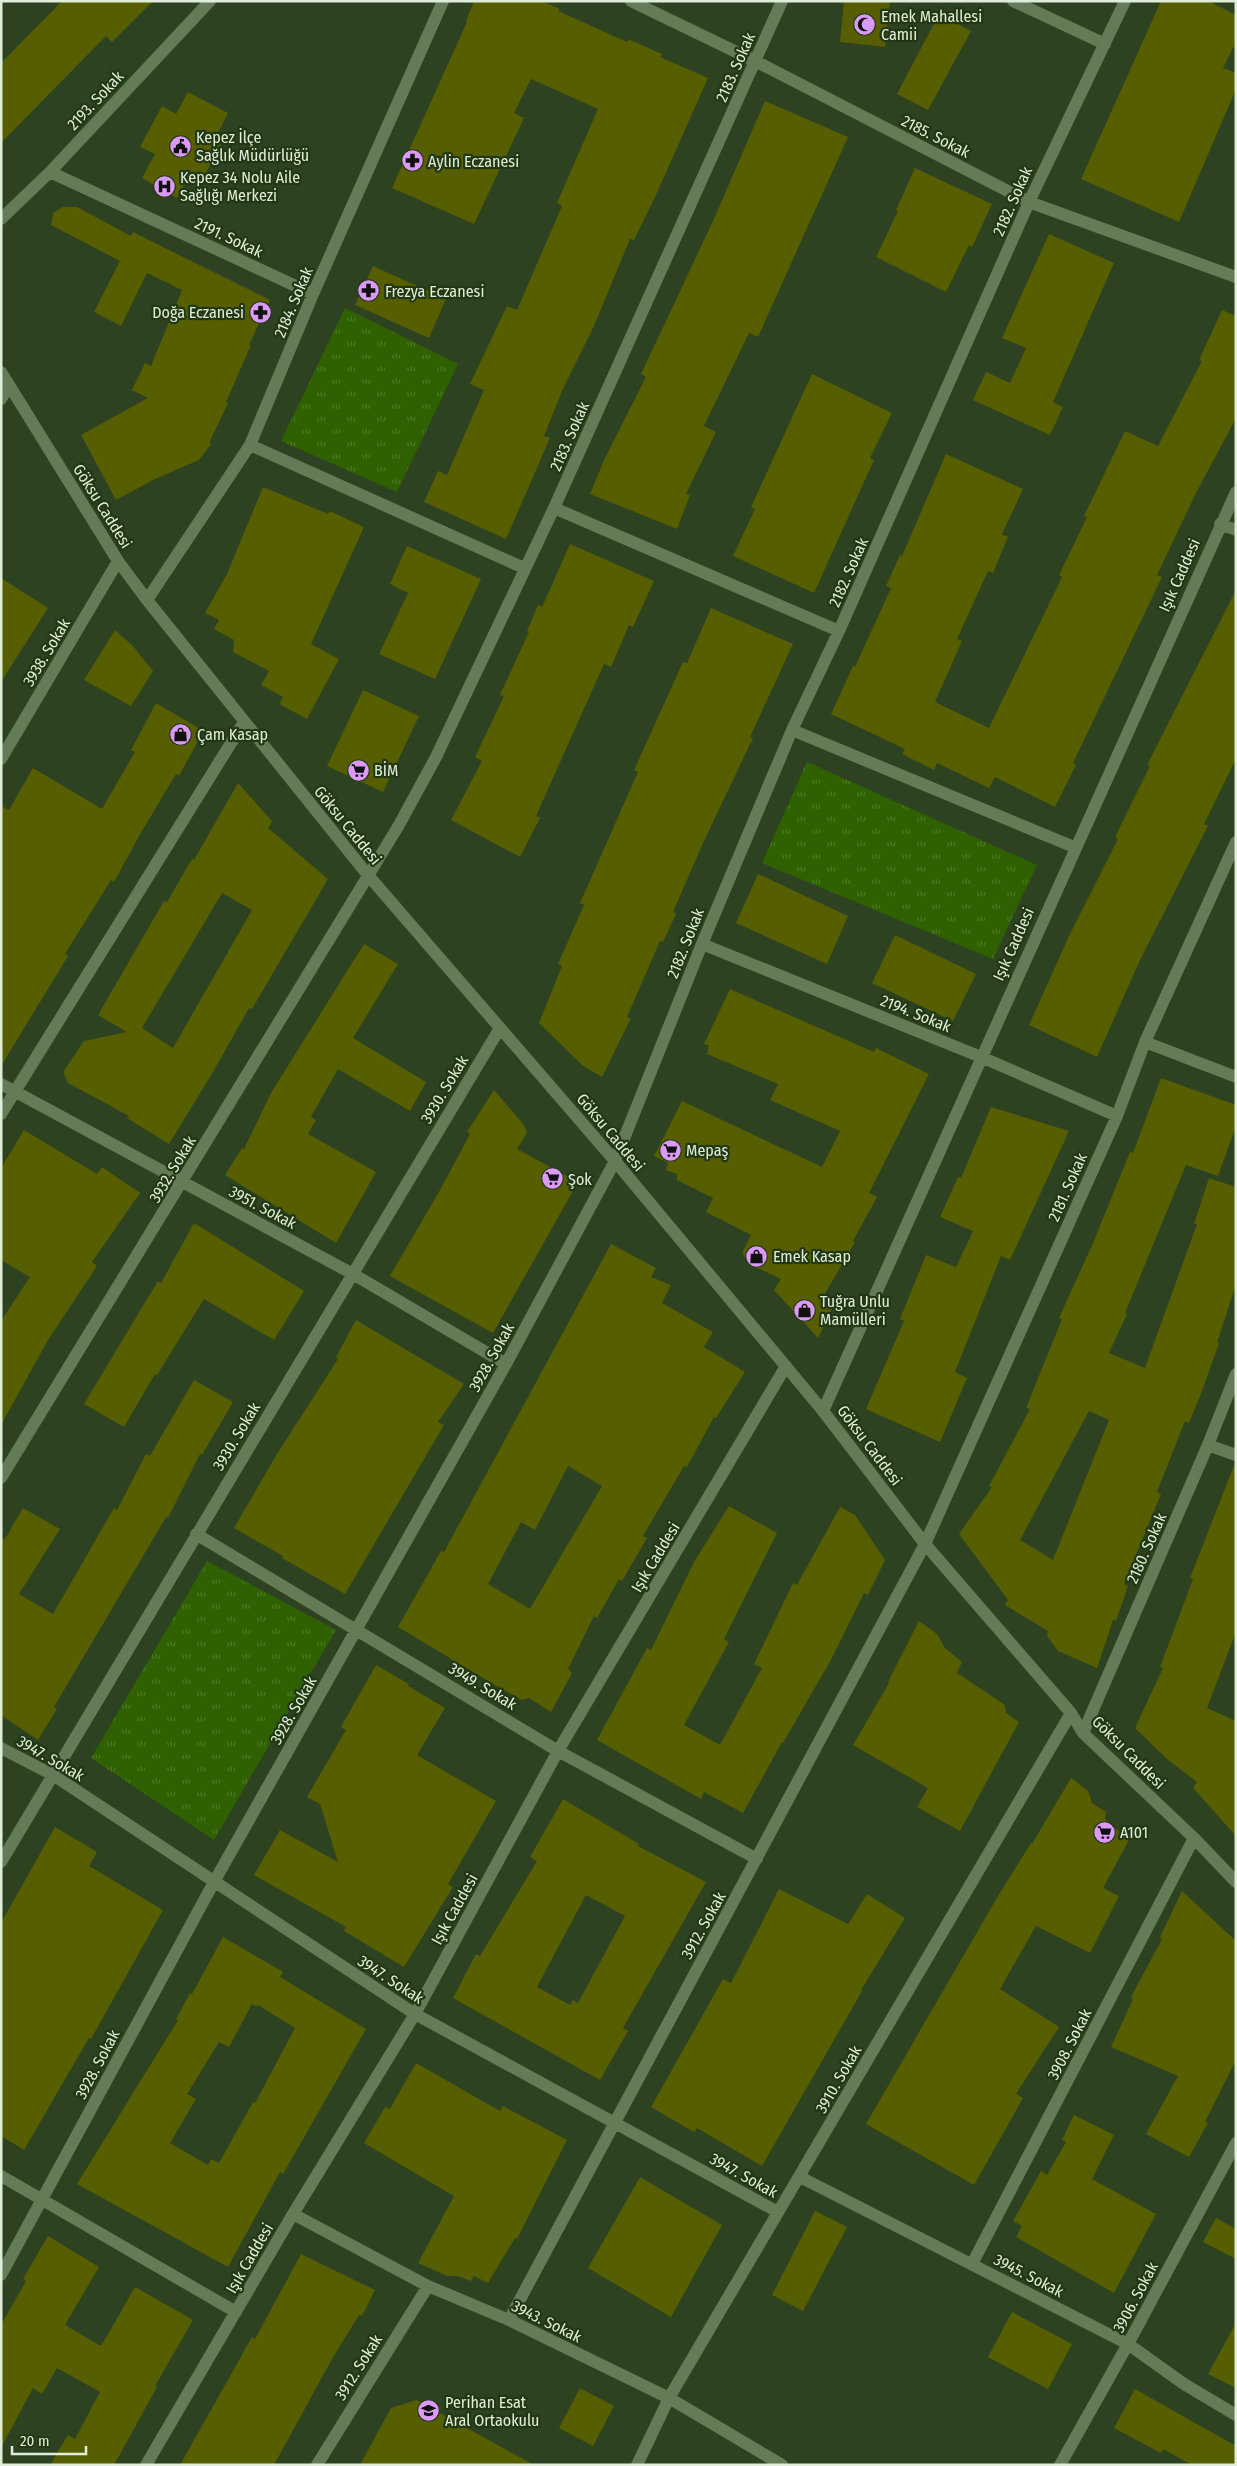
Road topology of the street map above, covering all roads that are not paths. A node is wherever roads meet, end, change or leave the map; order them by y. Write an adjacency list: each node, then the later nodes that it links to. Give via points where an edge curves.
1 (210, 1): 9 (street, 2193. Sokak)
2 (443, 1): 13 (street, 2184. Sokak)
3 (631, 1): 8 (street, 2185. Sokak)
4 (782, 1): 8 (street, 2183. Sokak)
5 (1013, 1): 7 (street)
6 (1125, 1): 7 (street, 2182. Sokak)
7 (1105, 44): 10 (street, 2182. Sokak)
8 (755, 62): 10 (street, 2185. Sokak); 19 (street, 2183. Sokak)
9 (50, 172): 11 (street, 2193. Sokak); 13 (street, 2191. Sokak)
10 (1029, 202): 12 (street, 2185. Sokak); 25 (street, 2182. Sokak)
11 (1, 219)
12 (1236, 277)
13 (313, 294): 17 (street, 2184. Sokak)
14 (1, 372): 15 (street, Göksu Caddesi)
15 (9, 386): 16 (street); 22 (street, Göksu Caddesi)
16 (1, 399)
17 (250, 445): 23 (street); 24 (street, 2184. Sokak)
18 (1236, 492): 20 (street, Işık Caddesi)
19 (554, 508): 23 (street, 2183. Sokak); 25 (street)
20 (1220, 524): 21 (street); 30 (street, Işık Caddesi)
21 (1236, 530)
22 (118, 561): 24 (street, Göksu Caddesi); 28 (street, 3938. Sokak)
23 (524, 568): 31 (street, 2183. Sokak, via 436,757 399,825)
24 (147, 600): 26 (street, Göksu Caddesi)
25 (840, 631): 27 (street, 2182. Sokak)
26 (244, 722): 31 (street, Göksu Caddesi); 38 (street)
27 (792, 730): 30 (street); 32 (street, 2182. Sokak)
28 (1, 759)
29 (1236, 842): 34 (street, 2181. Sokak)
30 (1074, 847): 35 (street, Işık Caddesi)
31 (367, 874): 33 (street, Göksu Caddesi); 42 (street, 3932. Sokak)
32 (702, 944): 35 (street, 2194. Sokak); 41 (street, 2182. Sokak)
33 (500, 1028): 41 (street, Göksu Caddesi); 43 (street, 3930. Sokak)
34 (1144, 1042): 36 (street); 40 (street, 2181. Sokak)
35 (980, 1057): 40 (street, 2194. Sokak); 47 (street, Işık Caddesi)
36 (1236, 1077)
37 (1, 1084): 38 (street, 3951. Sokak)
38 (15, 1092): 39 (street); 42 (street, 3951. Sokak)
39 (1, 1114)
40 (1117, 1116): 52 (street, 2181. Sokak)
41 (615, 1161): 44 (street, 3928. Sokak); 45 (street, Göksu Caddesi)
42 (182, 1183): 43 (street, 3951. Sokak); 50 (street, 3932. Sokak)
43 (353, 1274): 44 (street, 3951. Sokak); 51 (street, 3930. Sokak)
44 (506, 1364): 53 (street, 3928. Sokak)
45 (786, 1366): 47 (street, Göksu Caddesi); 57 (street, Işık Caddesi)
46 (1236, 1374): 48 (street, 2180. Sokak)
47 (823, 1411): 52 (street, Göksu Caddesi)
48 (1208, 1445): 49 (street); 55 (street, 2180. Sokak)
49 (1236, 1455)
50 (1, 1478)
51 (196, 1534): 53 (street, 3949. Sokak); 58 (street, 3930. Sokak)
52 (925, 1544): 54 (street, Göksu Caddesi); 60 (street, 3912. Sokak)
53 (358, 1629): 57 (street, 3949. Sokak); 62 (street, 3928. Sokak)
54 (1071, 1713): 55 (street, Göksu Caddesi); 68 (street, 3910. Sokak)
55 (1083, 1733): 59 (street, Göksu Caddesi)
56 (1, 1748): 58 (street, 3947. Sokak)
57 (558, 1751): 60 (street, 3949. Sokak); 64 (street, Işık Caddesi)
58 (53, 1775): 61 (street, 3930. Sokak); 62 (street, 3947. Sokak)
59 (1194, 1838): 63 (street, Göksu Caddesi); 72 (street, 3908. Sokak)
60 (758, 1858): 65 (street, 3912. Sokak)
61 (1, 1862)
62 (214, 1882): 64 (street, 3947. Sokak); 69 (street, 3928. Sokak)
63 (1236, 1882)
64 (415, 2014): 65 (street, 3947. Sokak); 71 (street, Işık Caddesi)
65 (614, 2122): 70 (street, 3947. Sokak); 76 (street, 3912. Sokak)
66 (1236, 2143): 77 (street, 3906. Sokak)
67 (1, 2176): 69 (street)
68 (800, 2177): 70 (street, 3910. Sokak); 72 (street, 3945. Sokak)
69 (42, 2201): 73 (street, 3928. Sokak); 75 (street)
70 (778, 2212): 78 (street, 3910. Sokak)
71 (293, 2214): 74 (street, 3943. Sokak); 75 (street, Işık Caddesi)
72 (972, 2264): 77 (street, 3945. Sokak)
73 (1, 2275)
74 (428, 2286): 76 (street, 3943. Sokak); 81 (street, 3912. Sokak)
75 (236, 2312): 80 (street, Işık Caddesi)
76 (509, 2320): 78 (street, 3943. Sokak)
77 (1128, 2344): 79 (street, 3945. Sokak, via 1184,2384); 84 (street, 3906. Sokak)
78 (669, 2398): 82 (street, 3910. Sokak); 83 (street, 3943. Sokak)
79 (1236, 2415)
80 (146, 2465)
81 (316, 2465)
82 (636, 2465)
83 (782, 2465)
84 (1060, 2465)

